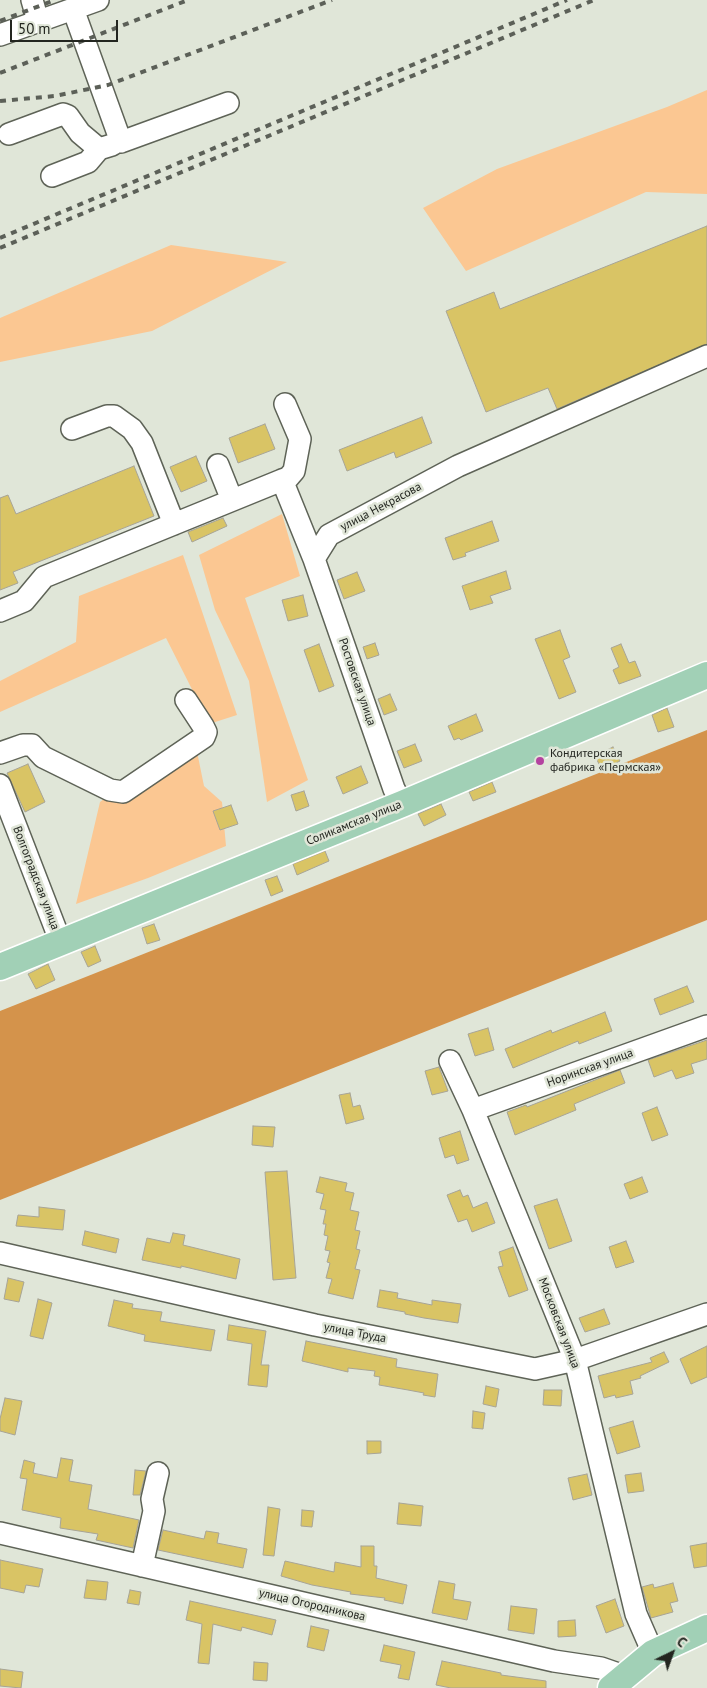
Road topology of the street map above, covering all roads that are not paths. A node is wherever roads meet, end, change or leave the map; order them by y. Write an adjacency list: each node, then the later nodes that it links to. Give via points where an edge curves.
1 (32, 0): 4 (street)
2 (98, 0): 3 (street)
3 (73, 9): 4 (street); 8 (street)
4 (38, 21): 5 (street)
5 (0, 35)
6 (228, 103): 8 (street)
7 (8, 134): 9 (street, via 63,114)
8 (121, 142): 9 (street)
9 (99, 150): 10 (street, via 88,162)
10 (52, 176)
11 (707, 356): 18 (street, улица Некрасова, via 458,466 329,535)
12 (285, 404): 15 (street, via 300,439 294,472)
13 (72, 429): 17 (street, via 114,416 132,429 142,443)
14 (218, 465): 16 (street)
15 (282, 480): 16 (street); 18 (street, Ростовская улица)
16 (232, 500): 17 (street)
17 (174, 524): 19 (street, via 44,577 24,601)
18 (314, 560): 24 (street, Ростовская улица)
19 (0, 611)
20 (707, 675): 24 (main road, Соликамская улица)
21 (186, 700): 22 (street, via 206,732 204,737 123,792 110,790 43,757 32,746 23,745)
22 (0, 753)
23 (0, 785): 25 (street, Волгоградская улица)
24 (402, 804): 25 (main road, Соликамская улица)
25 (61, 943): 26 (main road, Соликамская улица)
26 (0, 967)
27 (707, 1026): 29 (street, Норинская улица)
28 (450, 1061): 29 (street, Московская улица)
29 (473, 1110): 32 (street, Московская улица)
30 (0, 1253): 32 (street, улица Труда, via 315,1325 535,1369)
31 (707, 1314): 32 (street, улица Труда)
32 (575, 1360): 37 (street, Московская улица, via 636,1614)
33 (158, 1473): 35 (street, via 152,1499 154,1511)
34 (0, 1533): 35 (street, улица Огородникова)
35 (142, 1566): 38 (street, улица Огородникова, via 554,1661 601,1668)
36 (707, 1628): 37 (main road)
37 (653, 1653): 38 (main road)
38 (617, 1684)

